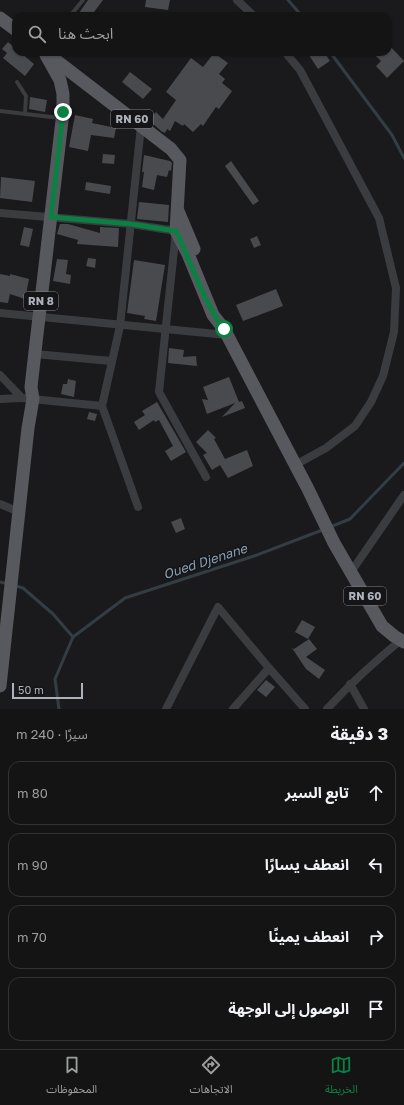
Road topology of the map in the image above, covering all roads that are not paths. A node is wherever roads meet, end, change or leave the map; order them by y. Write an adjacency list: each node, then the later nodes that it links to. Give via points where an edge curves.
1 (83, 0): 3 (lane)
2 (237, 0): 4 (street)
3 (73, 12)
4 (250, 12)
5 (0, 18): 6 (main road)
6 (12, 27)
7 (46, 56): 13 (main road, RN 8, via 60,80 63,94)
8 (49, 56): 14 (main road, RN 60)
9 (288, 56): 31 (street, via 300,70 379,218 396,288 394,332 383,376 371,402 355,426 326,448)
10 (17, 82): 12 (lane, via 26,96)
11 (0, 111): 12 (lane)
12 (25, 114): 13 (lane)
13 (62, 119): 17 (main road, RN 8)
14 (141, 126): 15 (main road, RN 60, via 171,149 180,160); 18 (street)
15 (176, 206): 19 (main road); 24 (main road, RN 60, via 214,294)
16 (0, 213): 17 (street)
17 (51, 217): 18 (street); 21 (main road, RN 8)
18 (131, 224): 19 (street); 22 (street)
19 (176, 231): 23 (street); 24 (main road, via 214,315)
20 (0, 313): 21 (street)
21 (39, 317): 22 (street); 25 (main road, RN 8)
22 (120, 326): 23 (street); 26 (street)
23 (165, 329): 24 (street); 32 (street, via 159,392)
24 (226, 332): 31 (main road, RN 60)
25 (35, 354): 26 (street); 28 (main road, RN 8)
26 (111, 361): 30 (street)
27 (0, 375): 28 (street)
28 (27, 398): 29 (street); 30 (street); 36 (main road, RN 8, via 28,428)
29 (0, 399)
30 (102, 406): 35 (street)
31 (295, 464): 37 (main road, RN 60)
32 (206, 477)
33 (404, 495): 37 (street)
34 (0, 504): 36 (street)
35 (138, 507)
36 (19, 512): 38 (main road, RN 8)
37 (351, 572): 39 (main road, RN 60, via 382,626)
38 (5, 610): 42 (main road, RN 8)
39 (403, 643): 41 (street, via 366,669)
40 (269, 668): 43 (street, via 218,607); 44 (street); 45 (street)
41 (350, 684): 46 (street); 47 (street)
42 (0, 686)
43 (166, 709)
44 (233, 709)
45 (305, 709)
46 (327, 709)
47 (364, 709)

